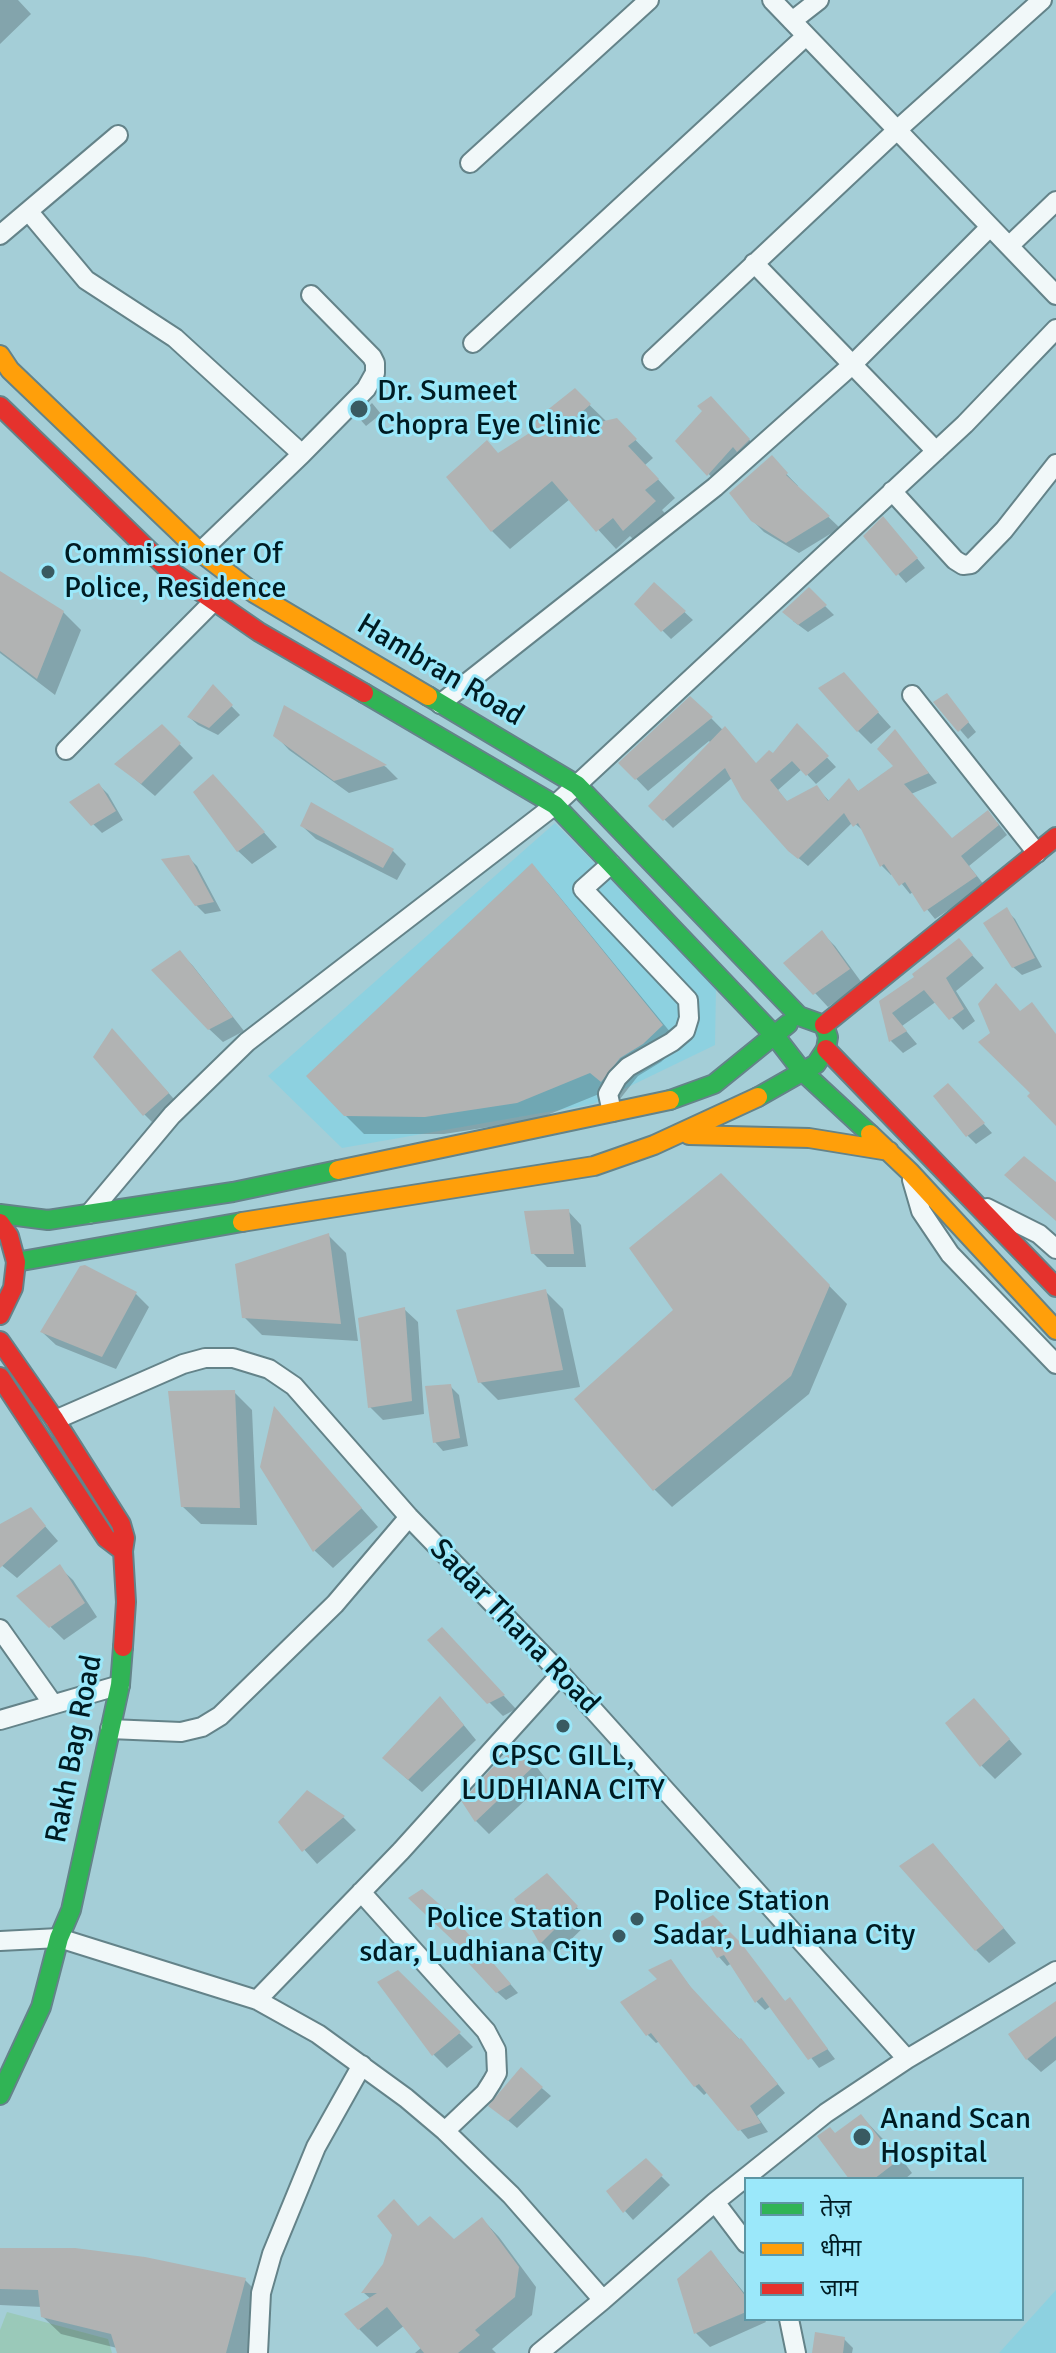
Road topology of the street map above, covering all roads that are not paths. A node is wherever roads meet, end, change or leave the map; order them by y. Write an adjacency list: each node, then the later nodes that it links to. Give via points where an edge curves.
1 (649, 0): 9 (street)
2 (772, 0): 5 (street)
3 (819, 0): 5 (street)
4 (1042, 0): 7 (street)
5 (792, 21): 6 (street)
6 (806, 36): 7 (street); 19 (street)
7 (897, 130): 12 (street); 15 (street)
8 (118, 135): 11 (street)
9 (470, 163)
10 (1056, 201): 14 (street)
11 (29, 212): 13 (street); 25 (street, via 86,280 175,338)
12 (990, 227): 14 (street); 21 (street)
13 (0, 235)
14 (1009, 246): 17 (street)
15 (754, 263): 20 (street); 21 (street)
16 (311, 295): 25 (street, via 372,357 375,373 366,389)
17 (1056, 295)
18 (1056, 329): 24 (street)
19 (473, 343)
20 (652, 360)
21 (852, 365): 24 (street); 31 (street, via 715,487)
22 (3, 368): 28 (main road, Hambran Road)
23 (0, 406): 29 (main road, Hambran Road, via 168,569)
24 (936, 451): 27 (street)
25 (302, 454): 28 (street)
26 (1056, 464): 27 (street, via 971,564 955,560)
27 (892, 491): 33 (street)
28 (200, 552): 31 (main road, Hambran Road, via 254,593)
29 (214, 601): 32 (street); 34 (main road, Hambran Road)
30 (912, 695): 36 (street)
31 (440, 704): 33 (main road, Hambran Road)
32 (66, 750)
33 (577, 785): 34 (street); 38 (main road, Hambran Road)
34 (555, 805): 37 (main road, Hambran Road); 49 (street, via 247,1042 172,1115)
35 (1056, 837): 36 (main road)
36 (1037, 853): 39 (main road)
37 (611, 864): 40 (main road, Hambran Road); 43 (street, via 583,889 688,1000 689,1018 685,1031 672,1042 617,1078 608,1094)
38 (799, 1016): 39 (main road, Hambran Road); 40 (main road)
39 (824, 1025): 41 (main road)
40 (775, 1036): 42 (main road, Hambran Road); 43 (main road, via 714,1084 679,1098)
41 (826, 1049): 42 (main road, via 816,1064); 47 (main road)
42 (802, 1071): 44 (main road, via 734,1110); 45 (main road, Hambran Road)
43 (612, 1112): 49 (main road, via 233,1192)
44 (675, 1135): 45 (main road, via 809,1138); 52 (main road, via 594,1166)
45 (889, 1151): 46 (main road, Hambran Road)
46 (910, 1172): 55 (main road, Hambran Road); 57 (street, via 921,1211 950,1254)
47 (970, 1200): 51 (street, via 1022,1225); 53 (main road)
48 (0, 1214): 49 (main road, via 48,1220)
49 (89, 1214)
50 (0, 1223): 52 (main road)
51 (1056, 1249)
52 (16, 1262): 54 (main road, via 13,1288)
53 (1056, 1287)
54 (0, 1315)
55 (1056, 1330)
56 (0, 1341): 59 (main road, Rakh Bag Road)
57 (1056, 1364)
58 (0, 1377): 61 (main road, via 106,1538)
59 (55, 1420): 60 (street, Sadar Thana Road, via 183,1364 233,1358 269,1369 294,1386); 61 (main road, Rakh Bag Road, via 121,1524)
60 (409, 1517): 63 (street, Sadar Thana Road); 67 (street, via 335,1604 220,1716 181,1732)
61 (123, 1551): 64 (main road, Rakh Bag Road, via 126,1632)
62 (0, 1629): 65 (street)
63 (561, 1674): 68 (street); 73 (street, Sadar Thana Road)
64 (120, 1685): 65 (street); 67 (main road, Rakh Bag Road)
65 (53, 1704): 66 (street)
66 (0, 1720)
67 (110, 1729): 69 (main road, Rakh Bag Road, via 71,1910)
68 (361, 1892): 72 (street); 76 (street, via 486,2031 496,2050 492,2082)
69 (59, 1938): 70 (street); 72 (street); 75 (main road, Rakh Bag Road, via 41,2007)
70 (0, 1941)
71 (1056, 1971): 73 (street)
72 (257, 2000): 74 (street)
73 (907, 2059): 77 (street, via 826,2113)
74 (362, 2065): 76 (street); 83 (street, via 316,2147 272,2254 261,2293)
75 (0, 2095)
76 (445, 2131): 81 (street, via 511,2195)
77 (746, 2177)
78 (744, 2179): 79 (street)
79 (715, 2202): 80 (street); 81 (street)
80 (744, 2240)
81 (603, 2300): 84 (street)
82 (789, 2321): 85 (street)
83 (258, 2353)
84 (539, 2353)
85 (796, 2353)

